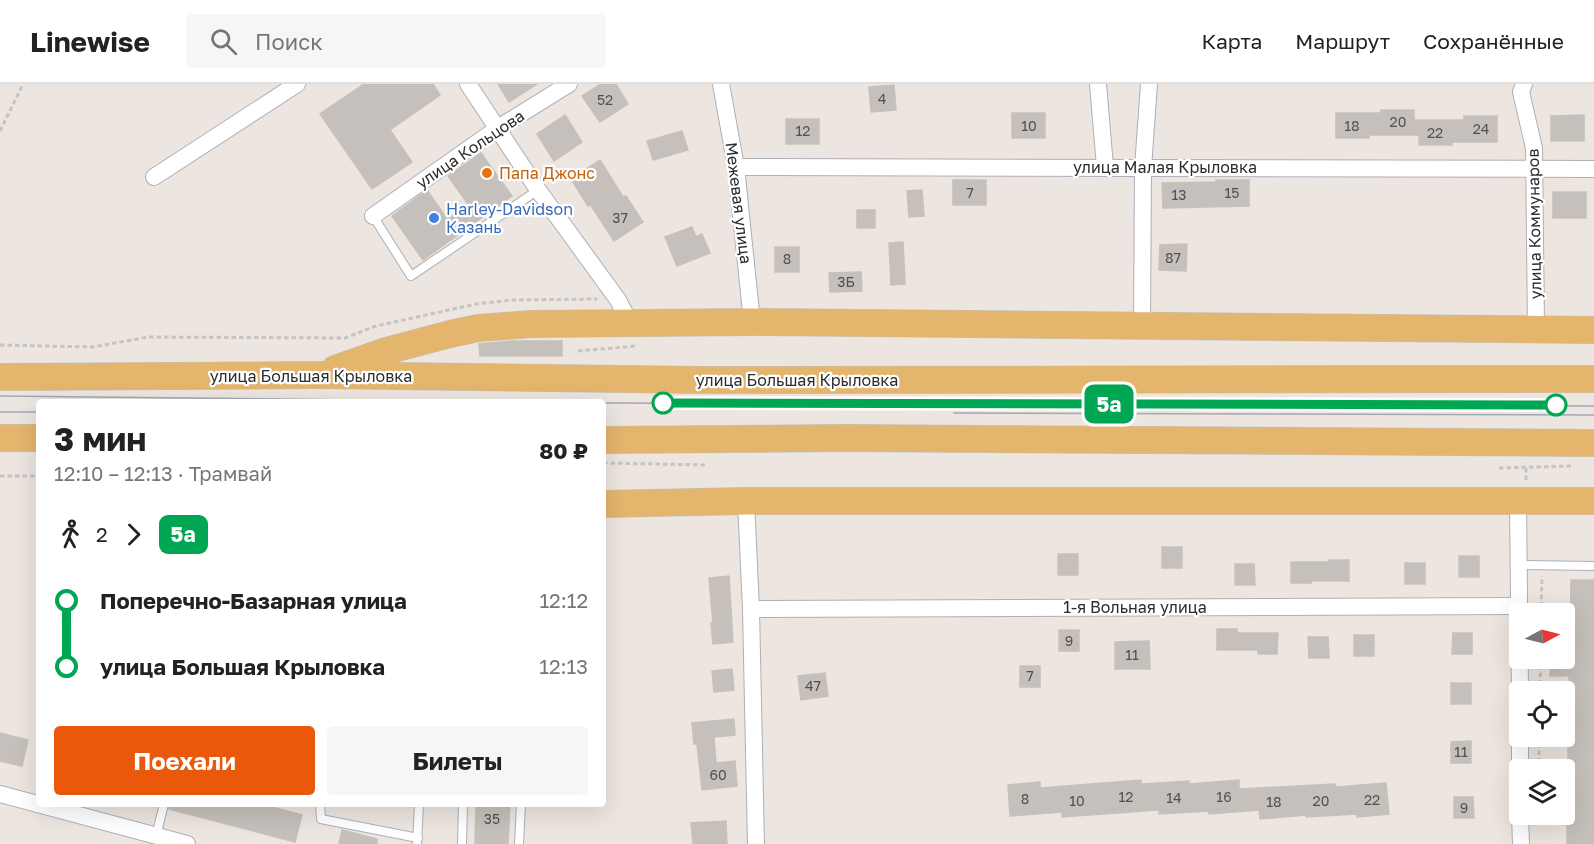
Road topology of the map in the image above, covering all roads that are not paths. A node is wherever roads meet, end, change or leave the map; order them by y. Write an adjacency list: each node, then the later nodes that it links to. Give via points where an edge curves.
1 (297, 84): 14 (street)
2 (468, 84): 8 (street)
3 (569, 84): 8 (street, улица Кольцова)
4 (721, 84): 9 (street, Межевая улица)
5 (1098, 84): 10 (street)
6 (1149, 84): 11 (street)
7 (1524, 84): 12 (street, улица Коммунаров, via 1521,92 1534,148)
8 (498, 128): 15 (street); 16 (street, улица Кольцова)
9 (736, 167): 10 (street, улица Малая Крыловка); 17 (street, Межевая улица)
10 (1105, 167): 11 (street, улица Малая Крыловка)
11 (1143, 168): 12 (street, улица Малая Крыловка); 19 (street)
12 (1534, 169): 13 (street, улица Малая Крыловка); 20 (street, улица Коммунаров)
13 (1594, 170)
14 (154, 177)
15 (538, 190): 16 (lane, via 411,276); 18 (street)
16 (373, 216)
17 (752, 322): 18 (main road); 19 (main road)
18 (630, 323): 22 (main road, via 478,328 386,351)
19 (1142, 325): 20 (main road)
20 (1536, 329): 21 (main road)
21 (1594, 330)
22 (318, 375): 23 (main road, улица Большая Крыловка); 24 (main road, улица Большая Крыловка, via 701,380)
23 (0, 377)
24 (1594, 379)
25 (0, 438): 26 (main road)
26 (36, 438)
27 (606, 440): 28 (main road, via 848,438)
28 (1588, 454)
29 (746, 501): 30 (main road); 32 (main road); 37 (street)
30 (1518, 501): 31 (main road); 33 (street)
31 (1594, 501)
32 (606, 504)
33 (1519, 565): 34 (lane); 35 (street)
34 (1594, 566)
35 (1519, 603)
36 (1509, 606): 37 (street, 1-я Вольная улица)
37 (751, 609): 53 (street)
38 (0, 794): 39 (street)
39 (36, 801)
40 (67, 807): 46 (street)
41 (163, 807): 48 (lane)
42 (320, 807): 49 (lane, via 321,819)
43 (419, 807): 49 (lane)
44 (464, 807): 51 (lane)
45 (521, 807): 52 (lane)
46 (83, 810): 48 (street)
47 (1520, 825): 54 (street)
48 (156, 836): 50 (street)
49 (417, 841)
50 (185, 844)
51 (462, 844)
52 (519, 844)
53 (756, 844)
54 (1521, 844)

